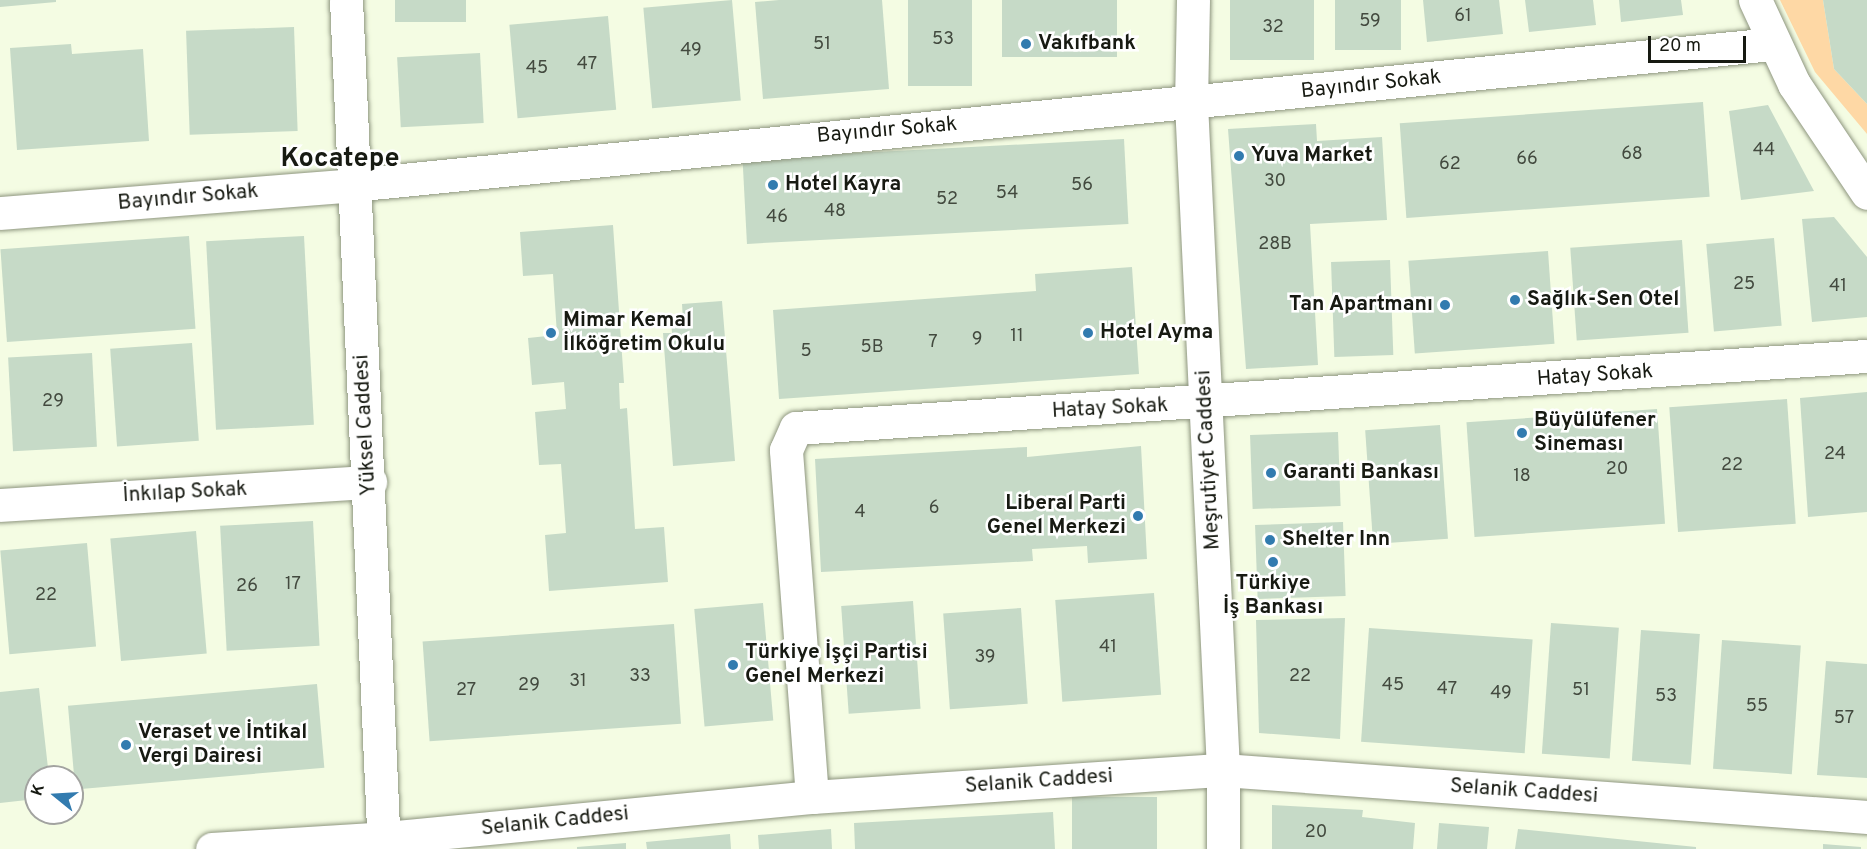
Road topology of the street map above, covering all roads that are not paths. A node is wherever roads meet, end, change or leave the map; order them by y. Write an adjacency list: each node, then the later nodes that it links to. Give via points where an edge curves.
1 (346, 0): 6 (street, Yüksel Caddesi)
2 (1193, 0): 5 (street, Meşrutiyet Caddesi)
3 (1755, 0): 4 (street)
4 (1773, 44): 5 (street, Bayındır Sokak); 7 (street, via 1822,131)
5 (1191, 103): 6 (street, Bayındır Sokak); 10 (street, Meşrutiyet Caddesi)
6 (352, 184): 8 (street, Bayındır Sokak); 11 (street, Yüksel Caddesi)
7 (1867, 194)
8 (0, 213)
9 (1867, 356): 10 (street, Hatay Sokak)
10 (1206, 404): 13 (street, Meşrutiyet Caddesi); 14 (street, Hatay Sokak, via 805,427 790,434 786,450)
11 (370, 482): 12 (street, İnkılap Sokak); 16 (street, Yüksel Caddesi)
12 (0, 505)
13 (1223, 770): 14 (street, Selanik Caddesi); 15 (street, Selanik Caddesi); 18 (street, Meşrutiyet Caddesi)
14 (812, 797): 16 (street, Selanik Caddesi)
15 (1867, 818)
16 (385, 844): 17 (street, Selanik Caddesi)
17 (213, 849)
18 (1223, 849)

